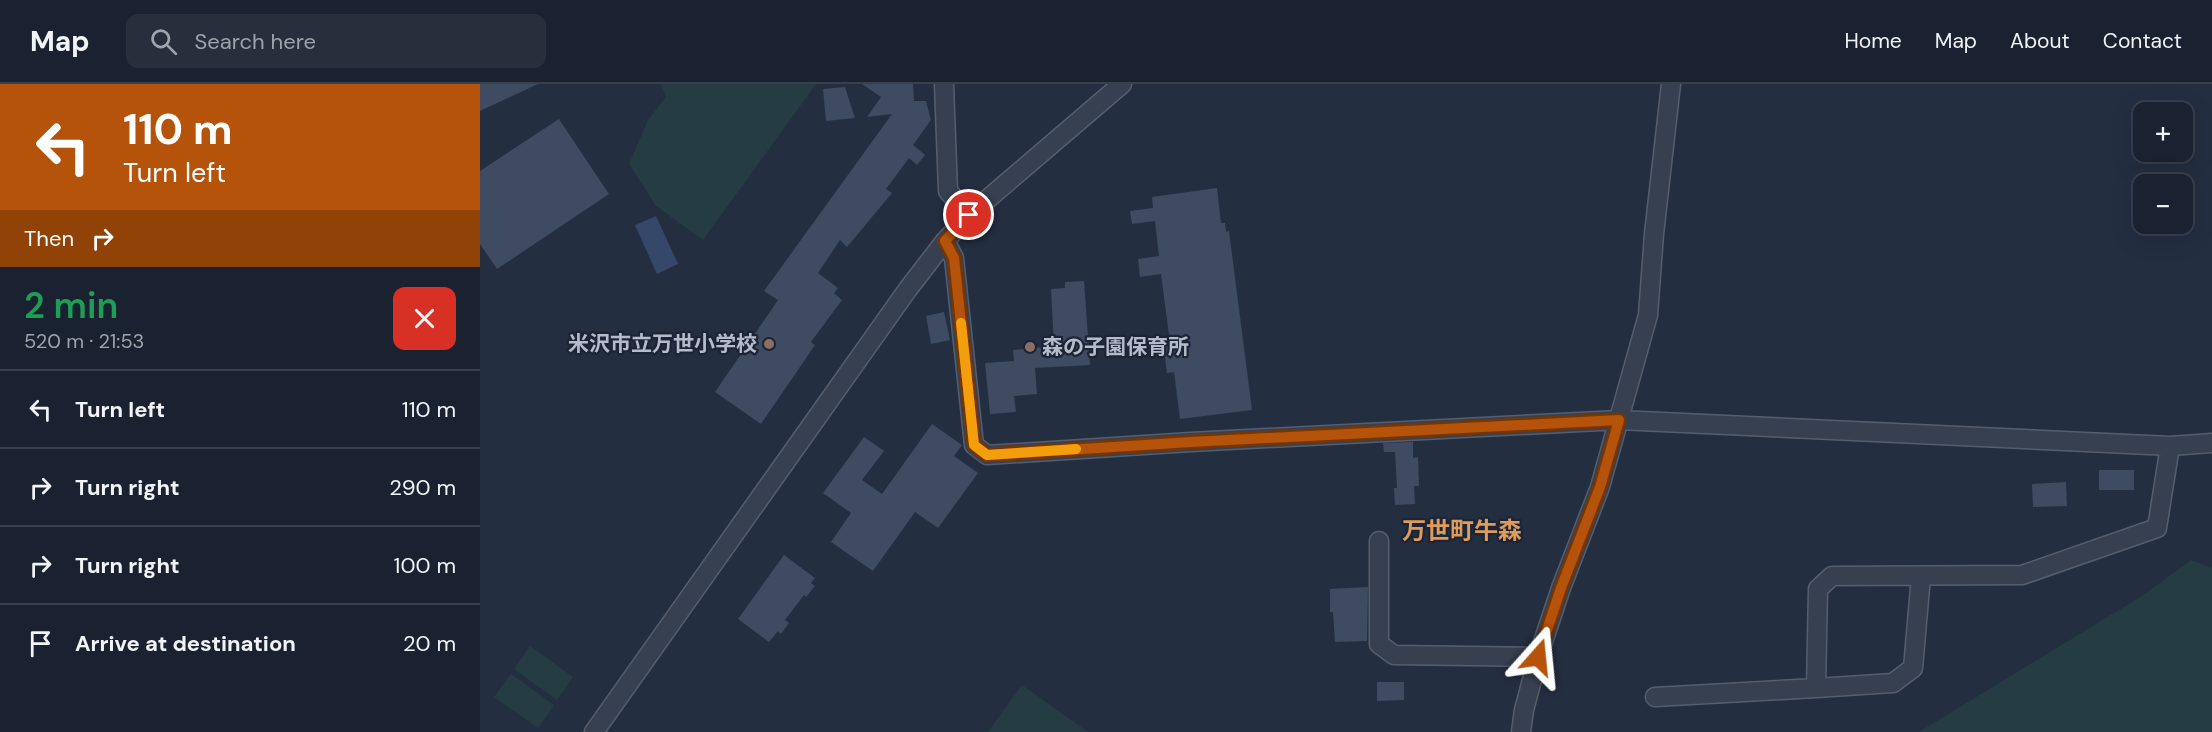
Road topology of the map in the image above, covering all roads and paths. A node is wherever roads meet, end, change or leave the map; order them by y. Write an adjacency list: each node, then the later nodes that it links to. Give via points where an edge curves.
1 (944, 84): 4 (street, via 948,191)
2 (1122, 84): 4 (street)
3 (1671, 84): 6 (street, via 1648,315)
4 (969, 215): 5 (street)
5 (945, 241): 6 (street, via 954,258 974,445 987,455); 14 (street)
6 (1619, 420): 8 (street); 11 (street, via 1600,487)
7 (2212, 443): 8 (street)
8 (2170, 446): 10 (street, via 2157,528 2022,575)
9 (1379, 542): 11 (street, via 1379,644 1394,655)
10 (1921, 576): 12 (street, via 1913,668 1893,683); 12 (street, via 1832,576 1818,590)
11 (1538, 657): 15 (street)
12 (1816, 688): 13 (street)
13 (1655, 698)
14 (594, 732)
15 (1521, 732)

